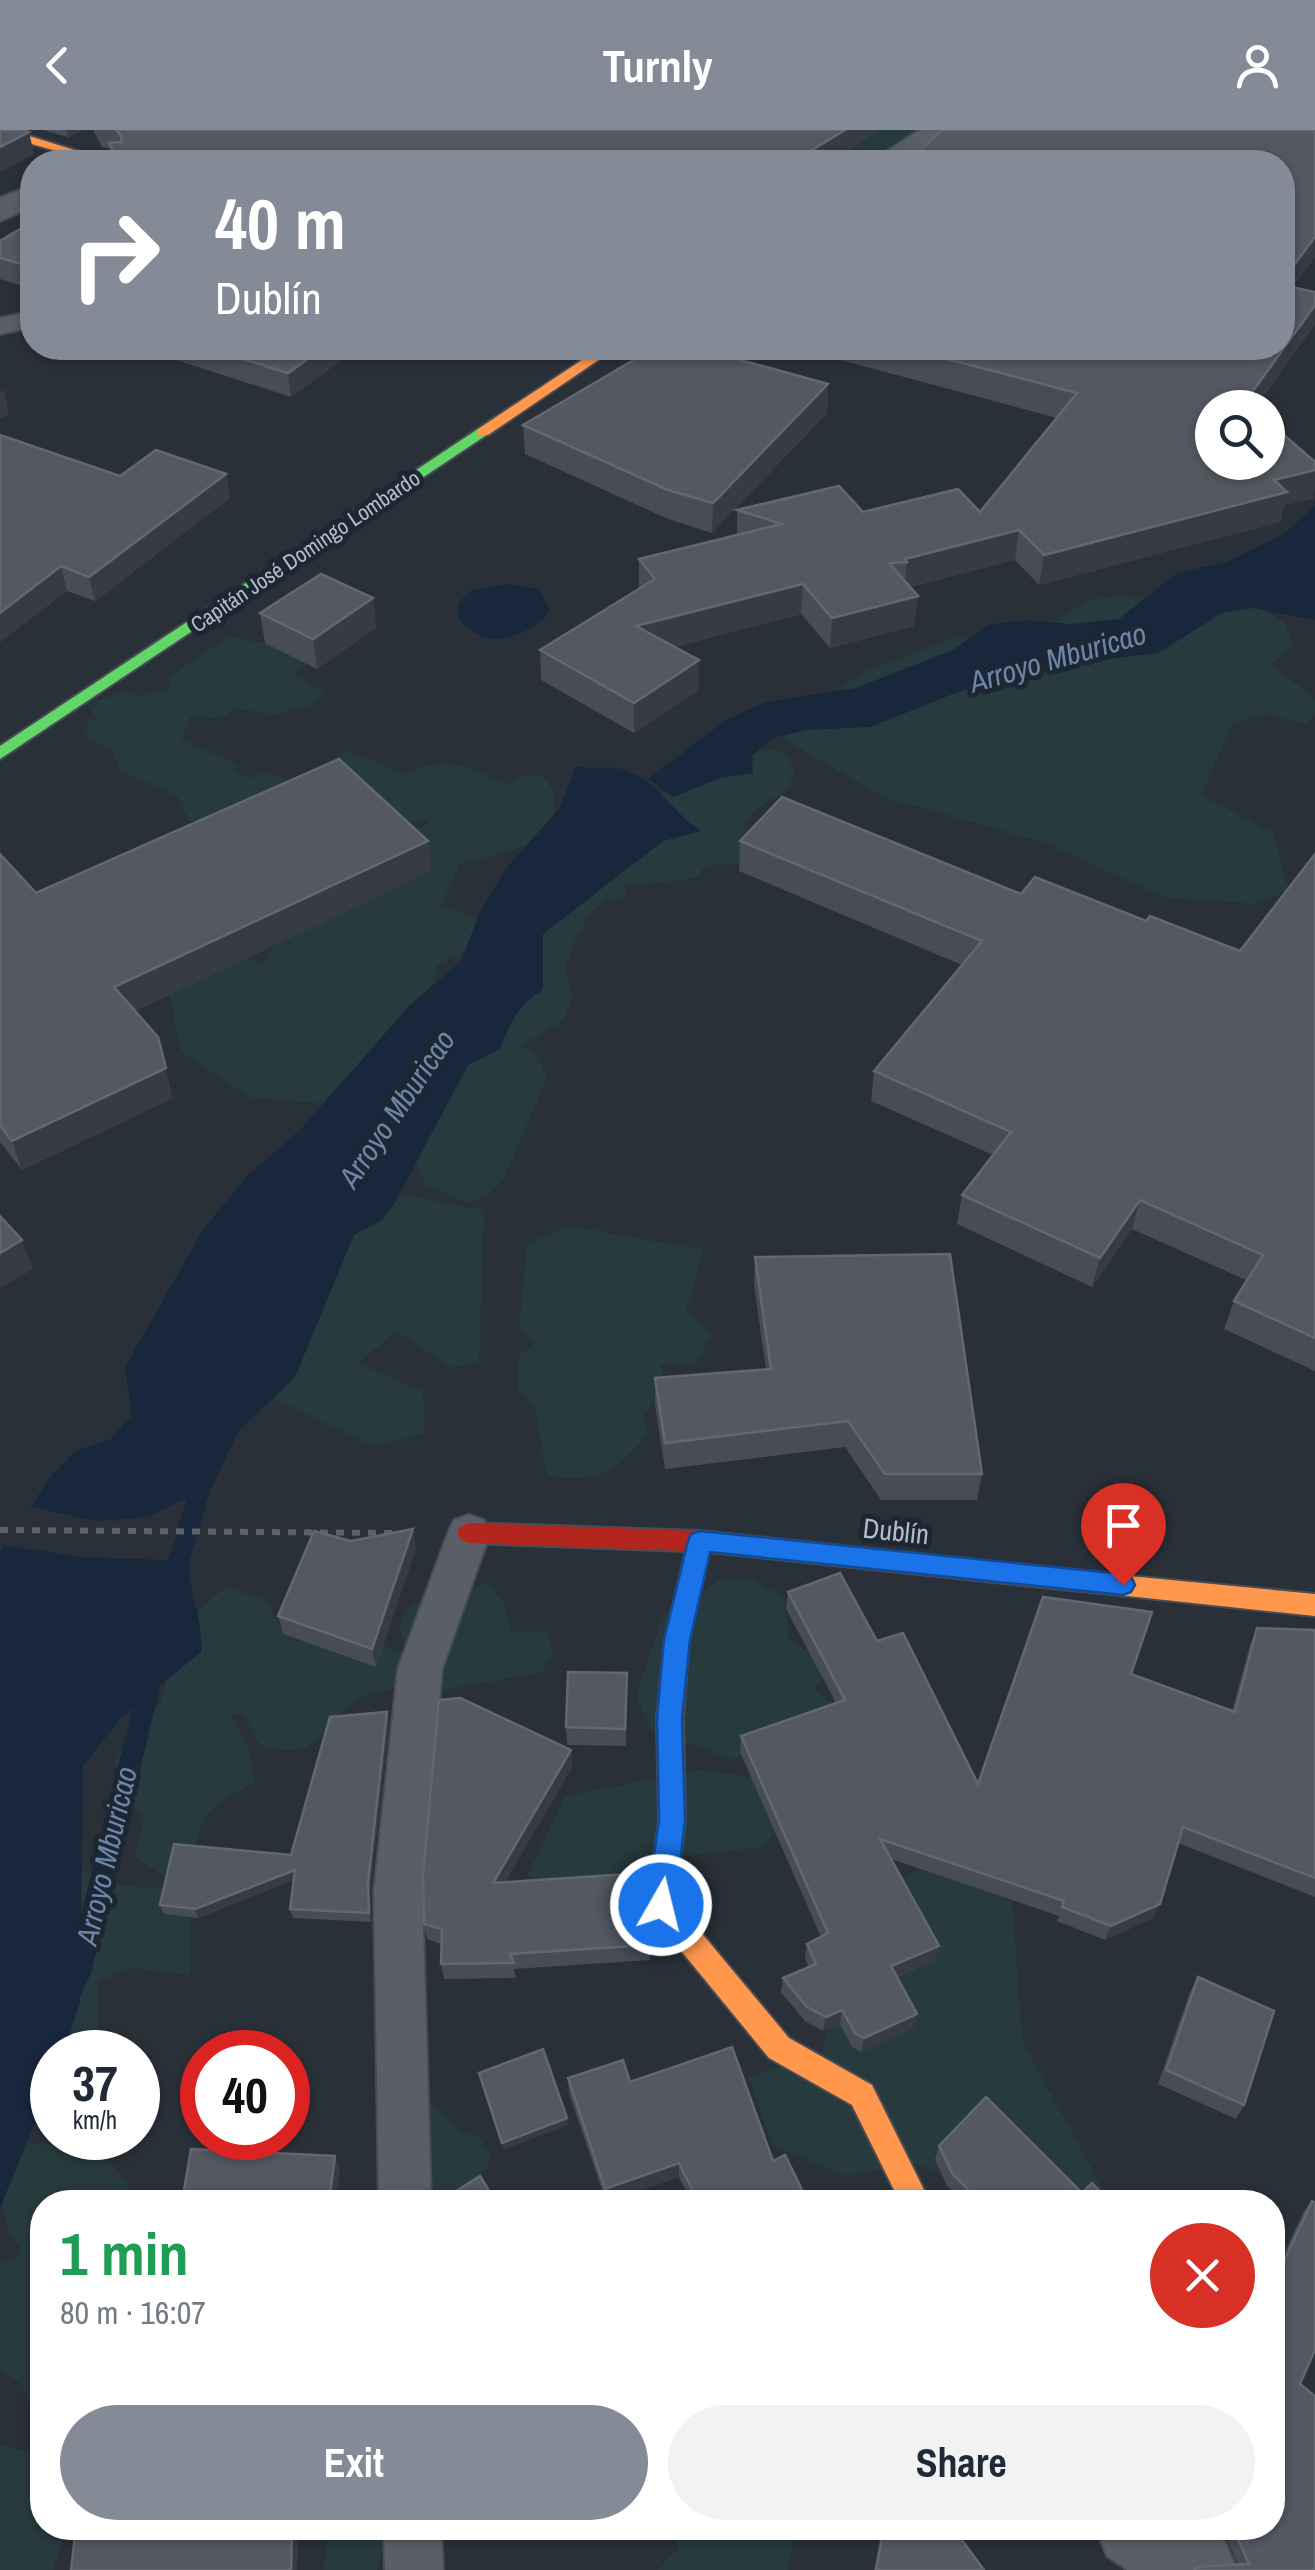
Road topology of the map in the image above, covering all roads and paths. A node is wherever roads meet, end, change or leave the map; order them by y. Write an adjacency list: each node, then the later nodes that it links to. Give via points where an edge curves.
1 (942, 130): 4 (street)
2 (0, 131): 3 (street)
3 (62, 150)
4 (911, 150)
5 (592, 360): 6 (street, Capitán José Domingo Lombardo)
6 (0, 754)
7 (0, 1530): 8 (path)
8 (469, 1533): 9 (street, Dublín); 11 (lane, via 420,1670 400,1874)
9 (700, 1541): 10 (street, Dublín); 12 (street, via 677,1640 672,1820 661,1905 778,2048 862,2095)
10 (1315, 1605)
11 (406, 2190)
12 (909, 2190)
13 (413, 2540): 15 (lane)
14 (1153, 2540): 16 (street)
15 (414, 2570)
16 (1197, 2570)

